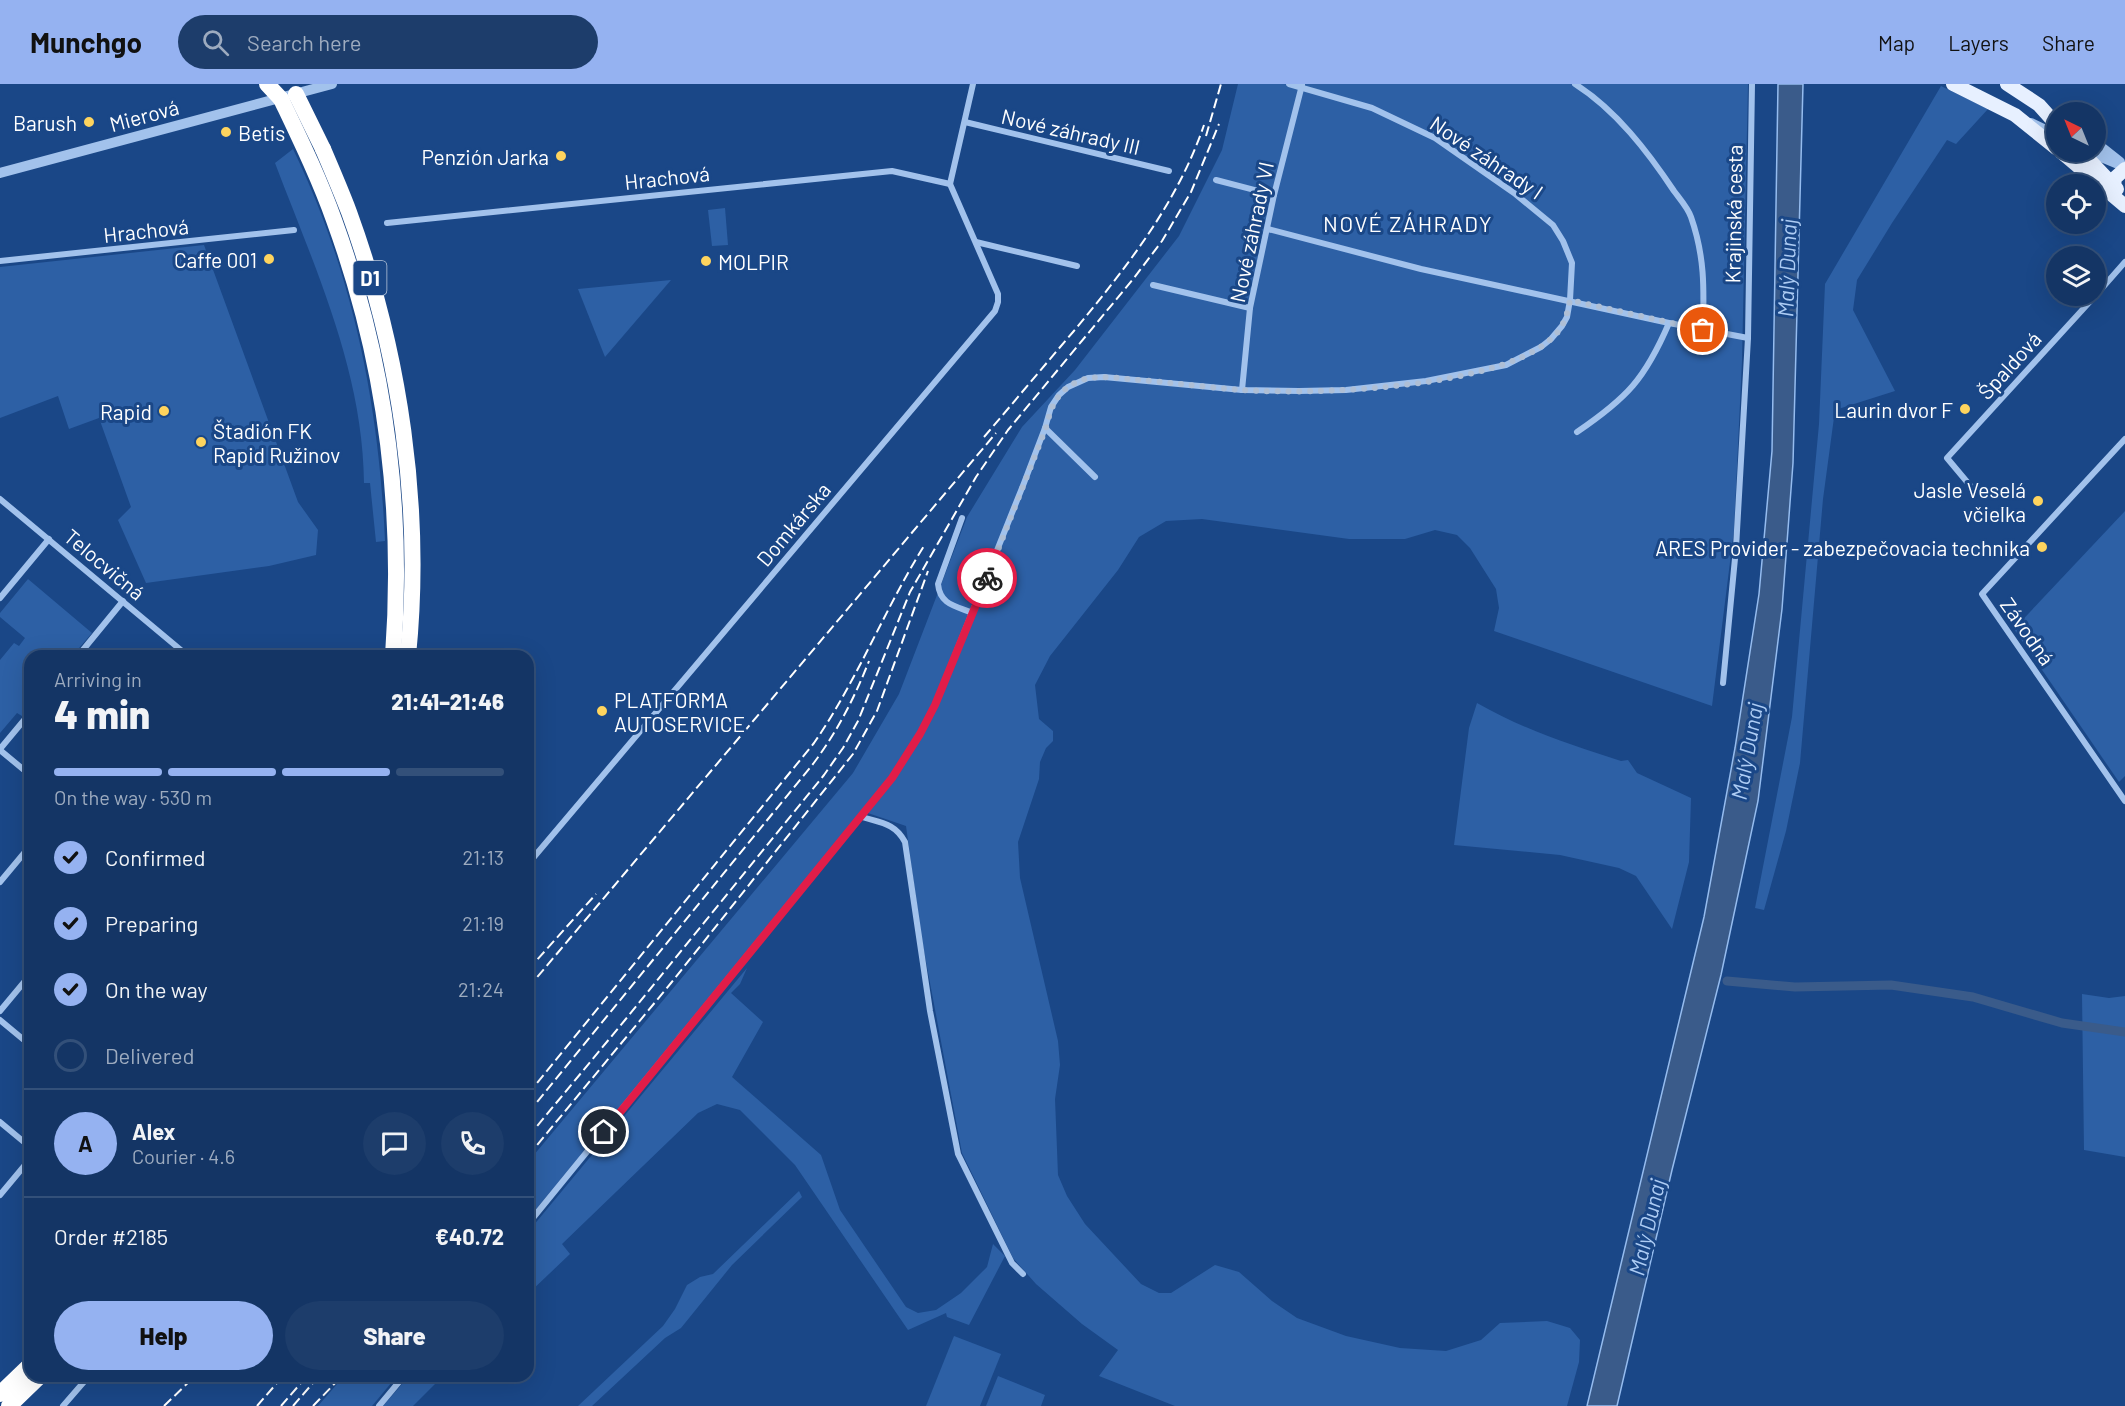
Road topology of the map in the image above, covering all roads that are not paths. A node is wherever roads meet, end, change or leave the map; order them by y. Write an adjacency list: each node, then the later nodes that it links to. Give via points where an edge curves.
1 (267, 84): 10 (highway, bridge)
2 (332, 84): 25 (street, Mierová)
3 (973, 84): 15 (street)
4 (1289, 84): 9 (street, Nové záhrady I)
5 (1575, 84): 45 (street, via 1628,129 1690,214 1704,272)
6 (1752, 84): 46 (street, Krajinská cesta)
7 (1953, 84): 14 (main road)
8 (2007, 84): 11 (main road)
9 (1301, 86): 29 (street, Nové záhrady VI); 41 (street, Nové záhrady I, via 1372,108 1436,138 1532,207 1553,225 1569,255)
10 (288, 89): 19 (highway, D1)
11 (2040, 105): 12 (street); 13 (main road)
12 (2046, 108)
13 (2046, 112)
14 (2015, 115): 16 (street); 17 (main road)
15 (965, 122): 24 (street, Nové záhrady III); 27 (street)
16 (2046, 130)
17 (2046, 140)
18 (2106, 151): 23 (street)
19 (316, 153): 61 (highway, D1, via 364,316 385,417 396,533); 62 (highway, D1, via 349,211 389,352 400,413 411,533)
20 (2106, 159): 23 (street)
21 (2073, 162): 31 (main road)
22 (2091, 162): 28 (main road)
23 (2125, 167): 28 (main road, via 2115,178)
24 (1169, 171)
25 (0, 173)
26 (1216, 180): 29 (street)
27 (950, 184): 32 (street, Hrachová, via 892,171); 35 (street, Domkárska)
28 (2114, 186): 30 (main road)
29 (1274, 195): 33 (street, Nové záhrady VI)
30 (2125, 200)
31 (2125, 206)
32 (387, 223)
33 (1268, 229): 41 (street, via 1421,269); 43 (street, Nové záhrady VI)
34 (294, 230): 36 (street, Hrachová)
35 (976, 242): 38 (street); 70 (street, Domkárska, via 998,294 995,311)
36 (0, 261)
37 (2125, 262): 39 (street, Špaldová)
38 (1077, 266)
39 (2106, 283)
40 (1153, 285): 43 (street)
41 (1570, 300): 44 (street); 47 (street, Nové záhrady I, via 1567,317 1551,339 1506,365 1426,381 1346,390)
42 (2085, 306): 52 (street, Špaldová, via 1947,458)
43 (1250, 308): 47 (street, Nové záhrady VI)
44 (1669, 323): 45 (street); 49 (street, via 1636,383)
45 (1703, 330): 46 (street)
46 (1748, 338): 63 (street, Krajinská cesta, via 1736,548)
47 (1242, 390): 48 (street, Nové záhrady I, via 1088,378 1059,395 1051,407)
48 (1046, 428): 51 (street); 58 (street, Nové záhrady I)
49 (1577, 432)
50 (2125, 439): 67 (street, Závodná, via 1982,594)
51 (1095, 477)
52 (1973, 489)
53 (0, 499): 55 (street, Telocvičná)
54 (962, 518): 58 (street, via 938,584 939,595)
55 (49, 539): 56 (street); 57 (street, Telocvičná)
56 (0, 598)
57 (123, 601): 59 (street); 60 (street, Telocvičná)
58 (973, 613): 68 (street, Nové záhrady I, via 920,734)
59 (83, 650)
60 (181, 650)
61 (393, 650)
62 (408, 650)
63 (1723, 683)
64 (24, 720): 65 (street)
65 (0, 749): 66 (street)
66 (24, 770)
67 (2125, 801)
68 (862, 817): 80 (street, Nové záhrady I); 81 (street, via 889,825 899,831 905,842 930,1011 958,1154 1012,1263)
69 (24, 853): 71 (street)
70 (534, 857)
71 (0, 882)
72 (24, 982): 73 (street)
73 (0, 1011)
74 (0, 1020): 75 (street)
75 (24, 1040)
76 (0, 1122): 77 (street)
77 (24, 1142)
78 (24, 1167): 79 (street)
79 (0, 1195)
80 (534, 1217)
81 (1023, 1274)
82 (24, 1371): 86 (highway)
83 (34, 1382): 87 (highway)
84 (84, 1382): 88 (street)
85 (399, 1382): 89 (street)
86 (0, 1394)
87 (9, 1406)
88 (63, 1406)
89 (379, 1406)

